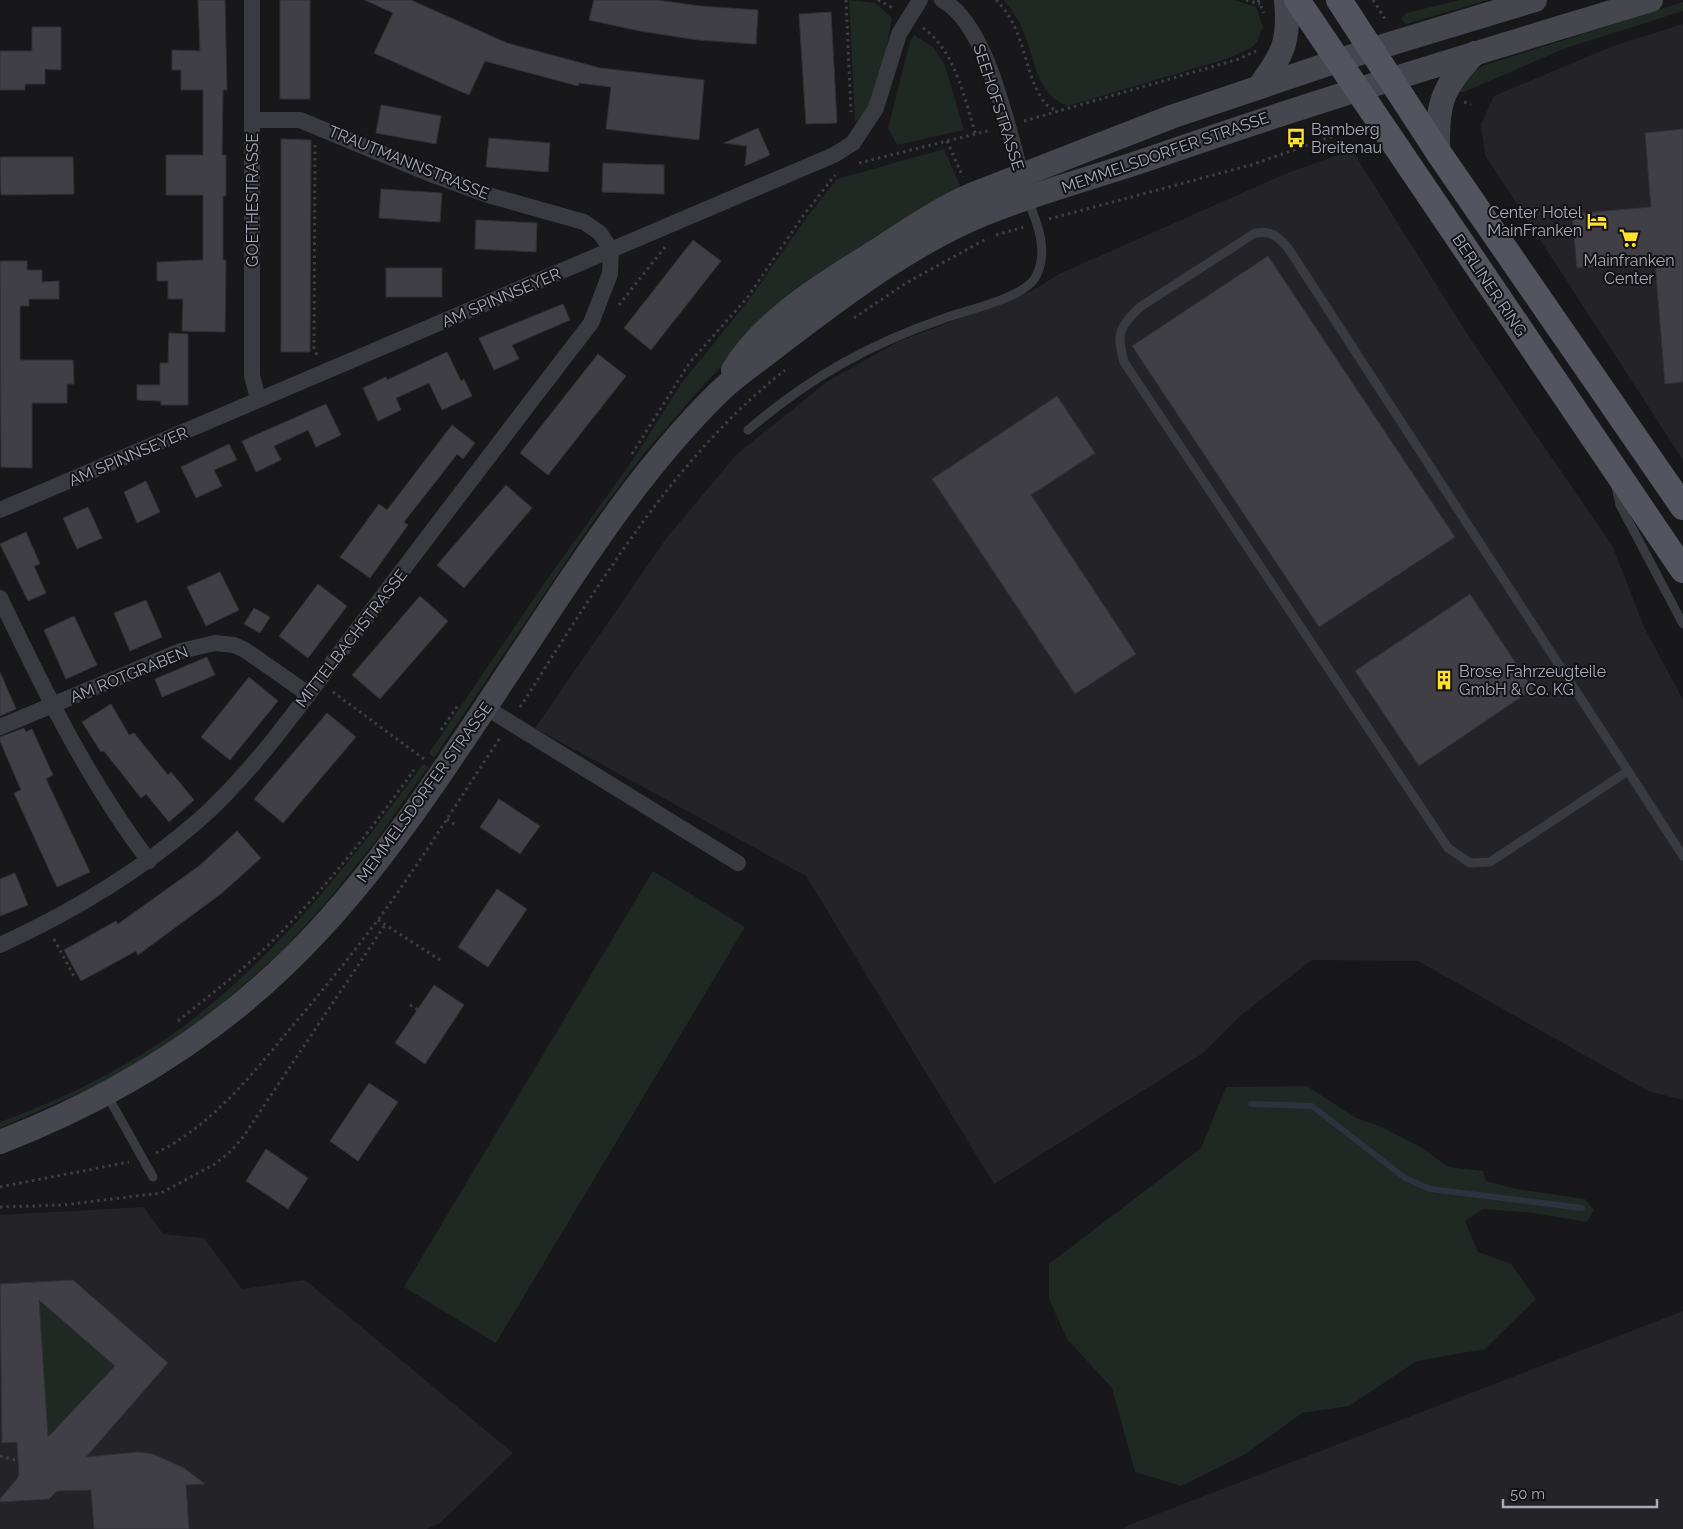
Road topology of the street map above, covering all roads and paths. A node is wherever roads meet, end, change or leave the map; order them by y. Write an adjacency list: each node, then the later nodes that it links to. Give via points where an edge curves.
1 (252, 0): 22 (street, GOETHESTRASSE)
2 (846, 0): 27 (path)
3 (920, 0): 13 (street, AM SPINNSEYER)
4 (942, 0): 25 (street, SEEHOFSTRASSE, via 964,18 975,35)
5 (996, 0): 21 (path, via 1021,39 1035,84 1045,103)
6 (1246, 0): 12 (path)
7 (1286, 0): 19 (main road, via 1287,37 1281,54)
8 (1298, 0): 17 (main road, BERLINER RING)
9 (1339, 0): 15 (main road, BERLINER RING)
10 (1534, 0): 15 (main road, MEMMELSDORFER STRASSE)
11 (1651, 0): 16 (main road, MEMMELSDORFER STRASSE)
12 (1260, 4)
13 (908, 19): 26 (path, via 928,32 950,58); 27 (street, AM SPINNSEYER, via 899,34 876,108)
14 (1260, 46): 21 (path, via 1250,56)
15 (1373, 49): 17 (main road, MEMMELSDORFER STRASSE); 18 (main road, BERLINER RING)
16 (1475, 53): 18 (main road, MEMMELSDORFER STRASSE); 28 (main road, via 1442,95 1437,127)
17 (1338, 61): 19 (main road, MEMMELSDORFER STRASSE); 20 (main road, BERLINER RING)
18 (1391, 80): 20 (main road, MEMMELSDORFER STRASSE); 28 (main road, BERLINER RING)
19 (1259, 87): 30 (main road, MEMMELSDORFER STRASSE, via 1171,116)
20 (1357, 90): 23 (main road, BERLINER RING); 31 (main road, MEMMELSDORFER STRASSE)
21 (1058, 113): 25 (path)
22 (252, 120): 24 (street, TRAUTMANNSTRASSE, via 300,120); 40 (street, GOETHESTRASSE, via 252,376)
23 (1379, 121): 33 (path, via 1354,135 1339,134 1242,167); 43 (main road, BERLINER RING)
24 (319, 126): 34 (street, TRAUTMANNSTRASSE, via 433,175 584,222 600,233); 38 (path, via 315,138 314,350)
25 (1007, 126): 26 (path); 30 (street, SEEHOFSTRASSE)
26 (976, 135): 29 (path)
27 (853, 143): 29 (street, AM SPINNSEYER)
28 (1438, 152): 44 (main road, BERLINER RING)
29 (838, 161): 32 (street, AM SPINNSEYER); 42 (path, via 747,298 690,362)
30 (1021, 175): 31 (street, SEEHOFSTRASSE); 39 (main road, MEMMELSDORFER STRASSE, via 942,208 826,282 750,347)
31 (1027, 197): 33 (lane); 39 (main road, MEMMELSDORFER STRASSE, via 980,215 905,255 827,308)
32 (684, 220): 34 (street, AM SPINNSEYER); 36 (path, via 614,312)
33 (1037, 223): 35 (path, via 990,237 906,284); 41 (lane, via 1042,255 1040,265 1034,280 1018,292 932,322 843,361 784,398)
34 (611, 250): 36 (street, MITTELBACHSTRASSE, via 610,274); 38 (street, AM SPINNSEYER)
35 (850, 321)
36 (591, 323): 49 (street, MITTELBACHSTRASSE)
37 (790, 366): 54 (path, via 724,424 680,474 587,603)
38 (324, 372): 40 (street, AM SPINNSEYER)
39 (720, 390): 53 (main road, MEMMELSDORFER STRASSE, via 647,472 595,541)
40 (258, 399): 45 (street, AM SPINNSEYER)
41 (748, 430)
42 (628, 461)
43 (1610, 463): 46 (main road, BERLINER RING); 48 (lane, via 1620,505)
44 (1683, 507)
45 (0, 510)
46 (1683, 570)
47 (0, 598): 52 (street)
48 (1683, 624)
49 (318, 681): 50 (street, MITTELBACHSTRASSE); 58 (path)
50 (308, 694): 52 (street, AM ROTGRABEN, via 245,650 215,643 181,651); 64 (street, MITTELBACHSTRASSE, via 228,792)
51 (460, 702): 56 (path)
52 (51, 705): 55 (street, AM ROTGRABEN); 64 (street, via 85,767)
53 (485, 707): 54 (street); 60 (main road, MEMMELSDORFER STRASSE)
54 (510, 723): 61 (path); 65 (street)
55 (0, 727)
56 (439, 734)
57 (428, 750): 58 (path)
58 (423, 758): 60 (path); 74 (path, via 310,903 251,961)
59 (1628, 771): 59 (lane, via 1288,248 1276,235 1255,233 1140,307 1125,323 1118,341 1124,362 1448,848 1470,863 1490,862); 63 (lane)
60 (442, 772): 75 (main road, MEMMELSDORFER STRASSE, via 352,892 278,972 174,1055)
61 (446, 819): 62 (path); 66 (path)
62 (454, 824)
63 (1683, 856)
64 (149, 861): 67 (street, MITTELBACHSTRASSE)
65 (738, 863)
66 (378, 920): 68 (path); 77 (path, via 244,1084 202,1123 171,1146)
67 (46, 923): 69 (street, MITTELBACHSTRASSE); 71 (path)
68 (385, 925): 70 (path); 80 (path, via 243,1137 215,1164 161,1193 63,1205)
69 (0, 945)
70 (440, 960)
71 (75, 978)
72 (410, 1005): 73 (path)
73 (418, 1010)
74 (175, 1023)
75 (107, 1095): 76 (main road, MEMMELSDORFER STRASSE); 77 (lane)
76 (0, 1142)
77 (144, 1159): 78 (lane); 79 (path)
78 (153, 1177)
79 (0, 1187)
80 (0, 1207)
81 (0, 1456): 82 (path)
82 (19, 1461)

